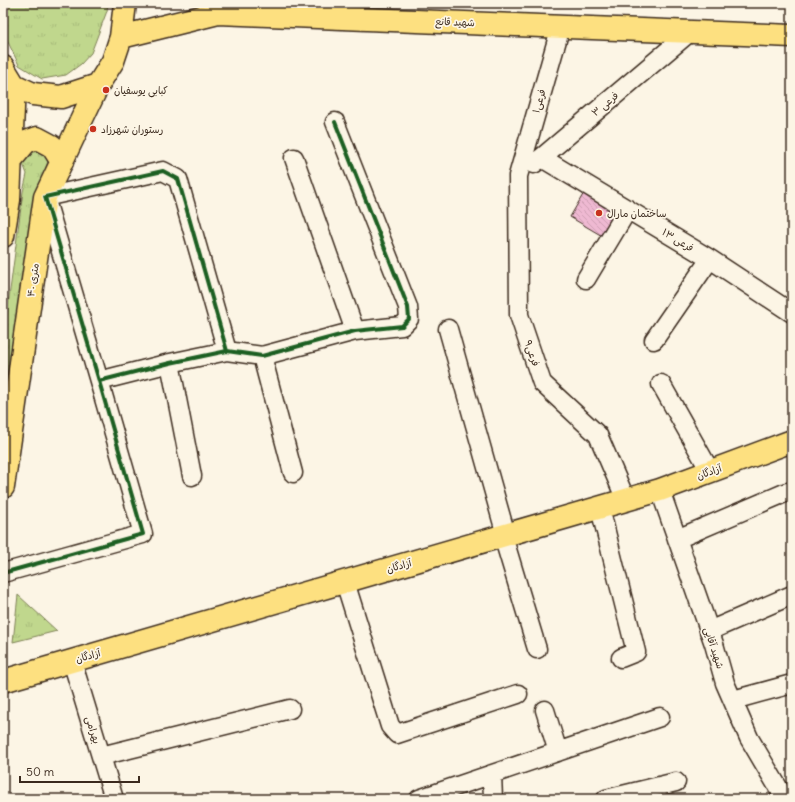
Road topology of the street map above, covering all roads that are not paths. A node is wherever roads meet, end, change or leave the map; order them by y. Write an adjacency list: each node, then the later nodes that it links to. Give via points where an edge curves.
1 (125, 3): 6 (main road, ۴۰ متری)
2 (185, 11): 3 (main road, شهید قانع); 6 (main road, شهید قانع)
3 (561, 26): 4 (main road, شهید قانع); 15 (street, فرعی۱)
4 (690, 32): 5 (main road, شهید قانع); 12 (street, فرعی ۳)
5 (792, 36)
6 (121, 37): 8 (main road, ۴۰ متری, via 113,61)
7 (9, 76): 8 (main road, via 33,94 61,97); 10 (main road)
8 (98, 85): 14 (main road, ۴۰ متری)
9 (335, 122): 23 (street, via 408,307 409,319 402,326)
10 (8, 128): 13 (main road)
11 (294, 158): 23 (street)
12 (542, 158): 15 (street, فرعی ۳); 17 (street, فرعی ۱۳)
13 (10, 161): 14 (main road, via 26,142 37,138 52,146); 18 (main road, via 9,200)
14 (62, 162): 16 (main road, ۴۰ متری)
15 (518, 176): 37 (street, فرعی۹, via 519,315 542,383 598,435)
16 (45, 197): 25 (street, via 163,171 178,179); 28 (street); 34 (main road, ۴۰ متری)
17 (628, 209): 19 (street, فرعی ۱۳); 20 (street)
18 (3, 236)
19 (710, 259): 21 (street, فرعی ۱۳); 24 (street)
20 (586, 279)
21 (792, 313)
22 (448, 329): 39 (street)
23 (355, 331): 26 (street)
24 (654, 340)
25 (227, 351): 26 (street); 27 (street)
26 (262, 356): 32 (street)
27 (170, 363): 28 (street); 33 (street)
28 (99, 381): 41 (street, via 143,534)
29 (662, 384): 31 (street)
30 (792, 441): 31 (main road, آزادگان)
31 (710, 471): 35 (main road, آزادگان)
32 (293, 473)
33 (192, 476)
34 (3, 487)
35 (660, 490): 37 (main road, آزادگان); 40 (street, شهید آقایی)
36 (787, 492): 40 (street)
37 (626, 500): 38 (main road, آزادگان)
38 (600, 508): 39 (main road, آزادگان); 46 (street, via 636,652)
39 (505, 535): 42 (main road, آزادگان); 45 (street)
40 (677, 539): 44 (street, شهید آقایی)
41 (3, 573)
42 (345, 582): 47 (main road, آزادگان); 50 (street, via 390,726 397,734)
43 (792, 595): 44 (street)
44 (709, 631): 51 (street, شهید آقایی)
45 (537, 648)
46 (621, 658)
47 (72, 661): 48 (main road, آزادگان); 56 (street, بهرامی)
48 (3, 681)
49 (792, 684): 51 (street)
50 (518, 694)
51 (733, 700): 63 (street, شهید آقایی, via 749,738)
52 (290, 709): 56 (street)
53 (545, 710): 55 (street)
54 (660, 717): 55 (street)
55 (558, 752): 57 (street)
56 (101, 756): 59 (street, بهرامی)
57 (492, 774): 60 (street); 61 (street)
58 (676, 782): 62 (street)
59 (114, 799)
60 (419, 799)
61 (493, 799)
62 (606, 799)
63 (785, 799)

